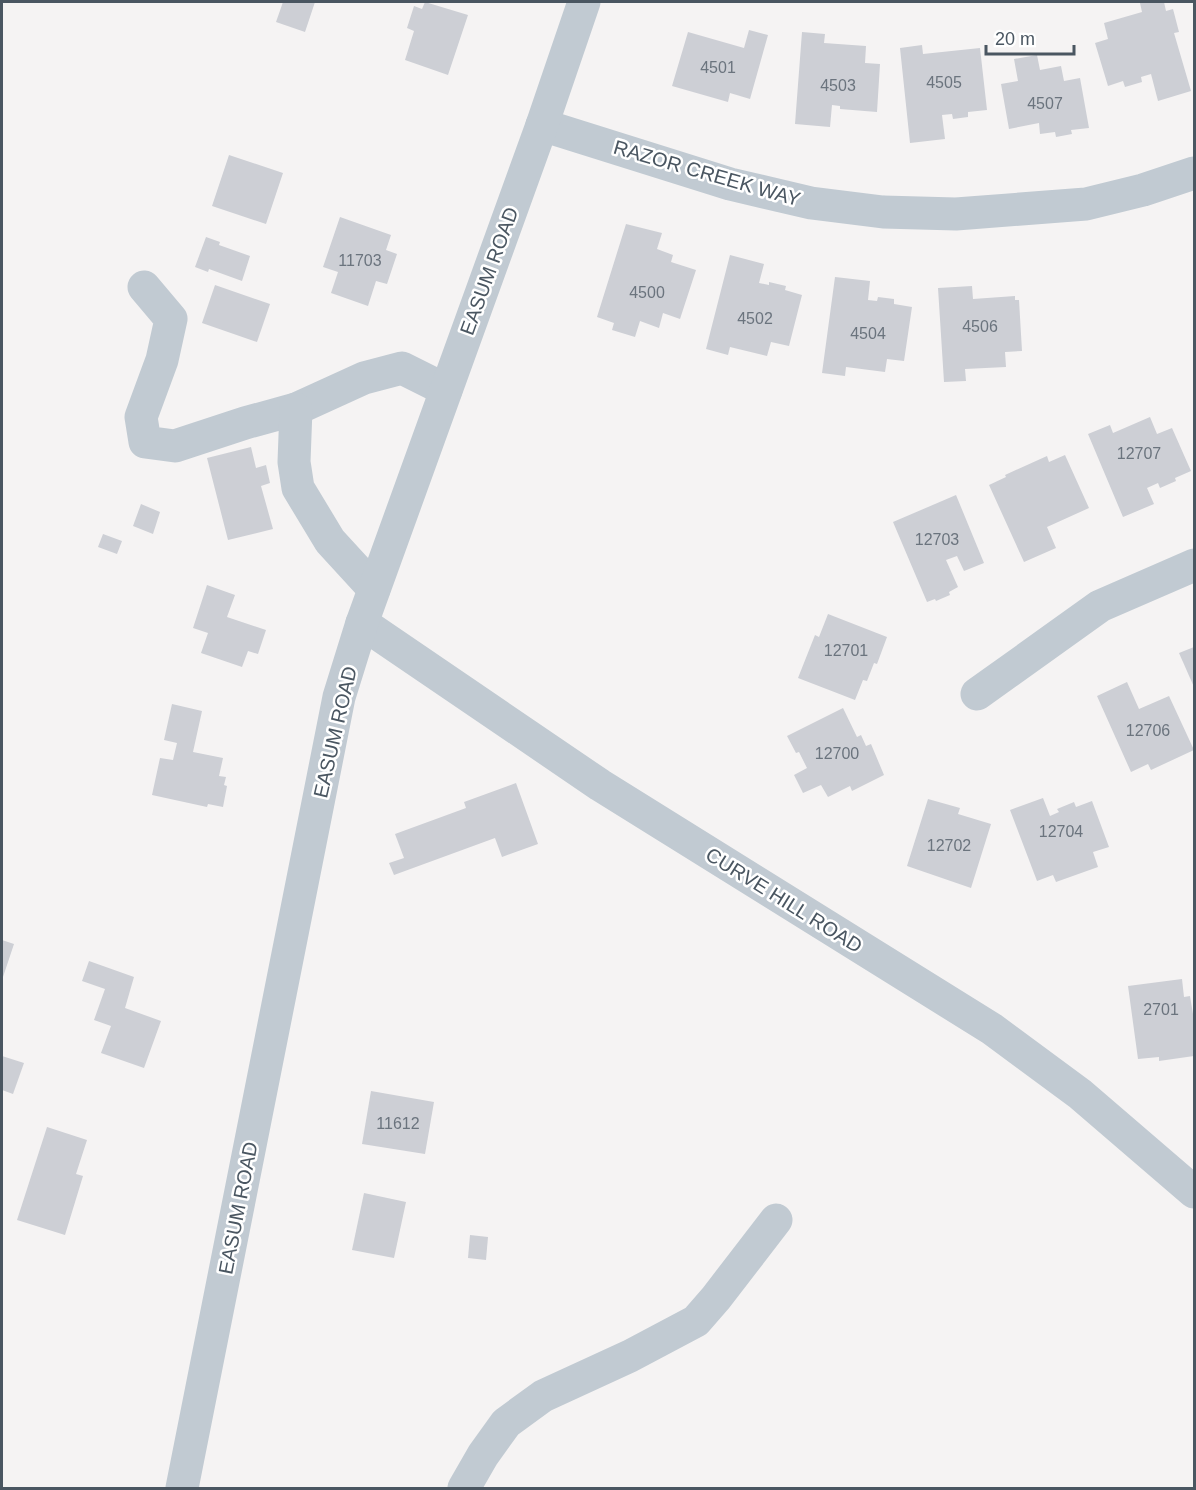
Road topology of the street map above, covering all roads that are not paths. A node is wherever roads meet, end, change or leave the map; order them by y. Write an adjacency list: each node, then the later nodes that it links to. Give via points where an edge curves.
1 (584, 2): 2 (street, EASUM ROAD)
2 (542, 124): 3 (street, RAZOR CREEK WAY, via 730,184 811,202 883,212 956,214 1086,204); 5 (street, EASUM ROAD)
3 (1194, 173)
4 (144, 287): 6 (street, via 171,319 162,360 141,417 145,442 175,446)
5 (446, 390): 6 (street, via 402,368 364,378); 8 (street, EASUM ROAD)
6 (296, 409): 8 (street, via 294,462 298,488 330,541)
7 (1194, 565): 10 (street, via 1100,606)
8 (374, 589): 9 (street, EASUM ROAD)
9 (362, 623): 11 (street, CURVE HILL ROAD, via 600,785 992,1029 1080,1094); 13 (street, EASUM ROAD, via 339,697)
10 (976, 694)
11 (1194, 1192)
12 (776, 1220): 14 (street, via 696,1321 543,1396 506,1423)
13 (182, 1488)
14 (464, 1488)

